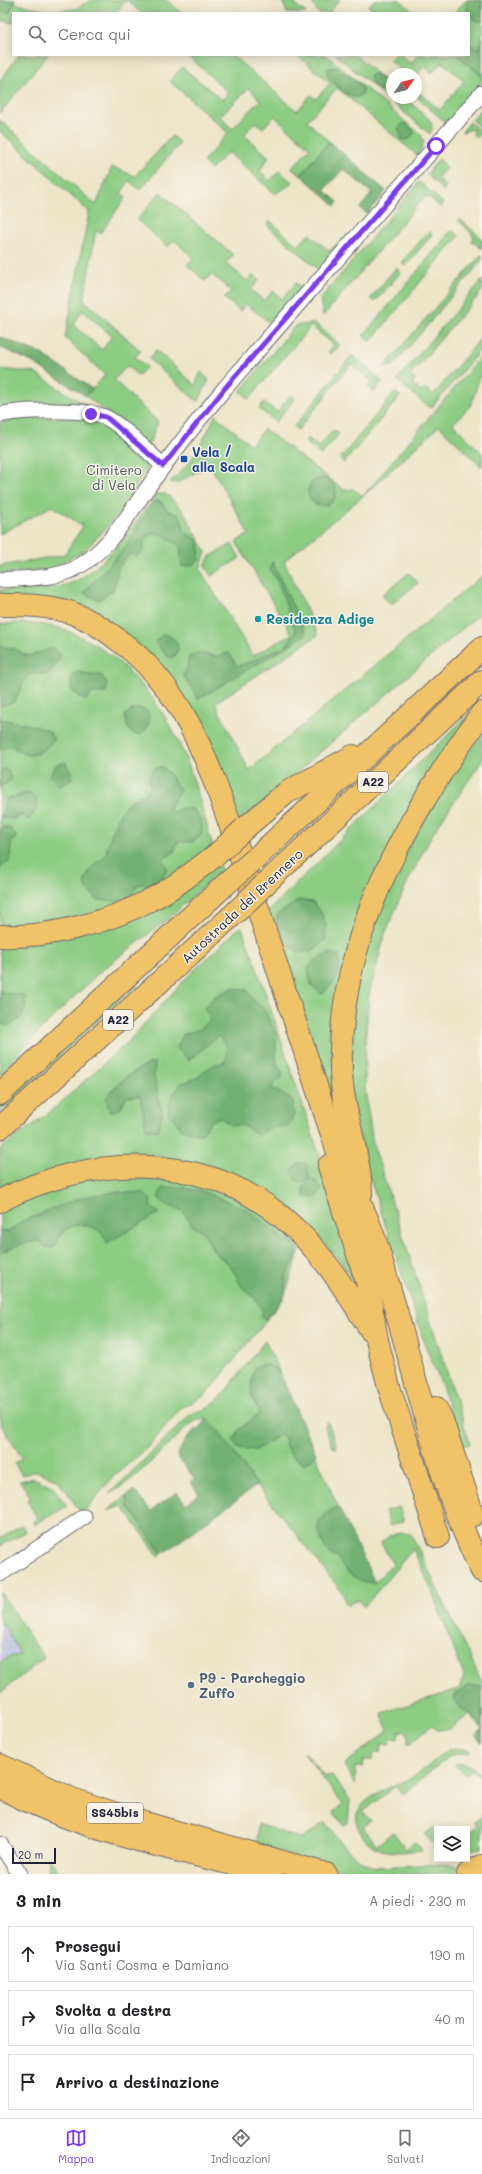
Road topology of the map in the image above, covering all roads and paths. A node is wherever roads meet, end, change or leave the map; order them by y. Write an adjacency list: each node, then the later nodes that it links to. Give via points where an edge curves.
1 (482, 93): 3 (street, via 225,388)
2 (0, 415): 3 (street, via 25,412 76,412 106,417)
3 (163, 466): 4 (street, via 113,536 82,564 72,570 51,575)
4 (0, 580)
5 (0, 605): 15 (highway, via 34,605 72,613 100,626 131,649 158,676 175,698 187,718 213,777 347,1180)
6 (0, 619): 16 (highway, via 26,618 59,624 103,643 147,683 166,708 179,732 190,754 218,835 367,1282)
7 (482, 648): 10 (highway, Autostrada del Brennero / A22)
8 (482, 681): 13 (highway, Autostrada del Brennero / A22, bridge, via 236,912)
9 (482, 713): 15 (highway, via 407,829 372,904 358,944 341,1029 341,1070 349,1126 360,1173)
10 (384, 738): 11 (highway, bridge, via 286,793 216,855 150,901 95,922 40,935); 12 (highway, Autostrada del Brennero / A22, bridge)
11 (0, 936)
12 (0, 1094)
13 (0, 1128)
14 (0, 1201): 16 (highway, via 40,1184 118,1166 145,1165 200,1173 220,1180 262,1201 304,1237 327,1264)
15 (361, 1201): 17 (highway)
16 (377, 1340): 19 (highway, via 389,1386)
17 (408, 1353): 20 (highway, via 442,1420); 21 (highway, via 445,1479 466,1539); 23 (highway, via 405,1398 454,1544)
18 (84, 1517): 22 (street)
19 (438, 1537)
20 (482, 1547)
21 (482, 1571)
22 (0, 1574)
23 (482, 1579)
24 (0, 1765): 27 (highway, SS45bis, via 72,1799)
25 (0, 1787): 27 (highway, SS45bis, via 73,1819 148,1843)
26 (0, 1844): 29 (street)
27 (234, 1856): 30 (highway, SS45bis); 31 (highway, SS45bis)
28 (482, 1866): 32 (highway)
29 (20, 1874)
30 (273, 1874)
31 (326, 1874)
32 (468, 1874)

